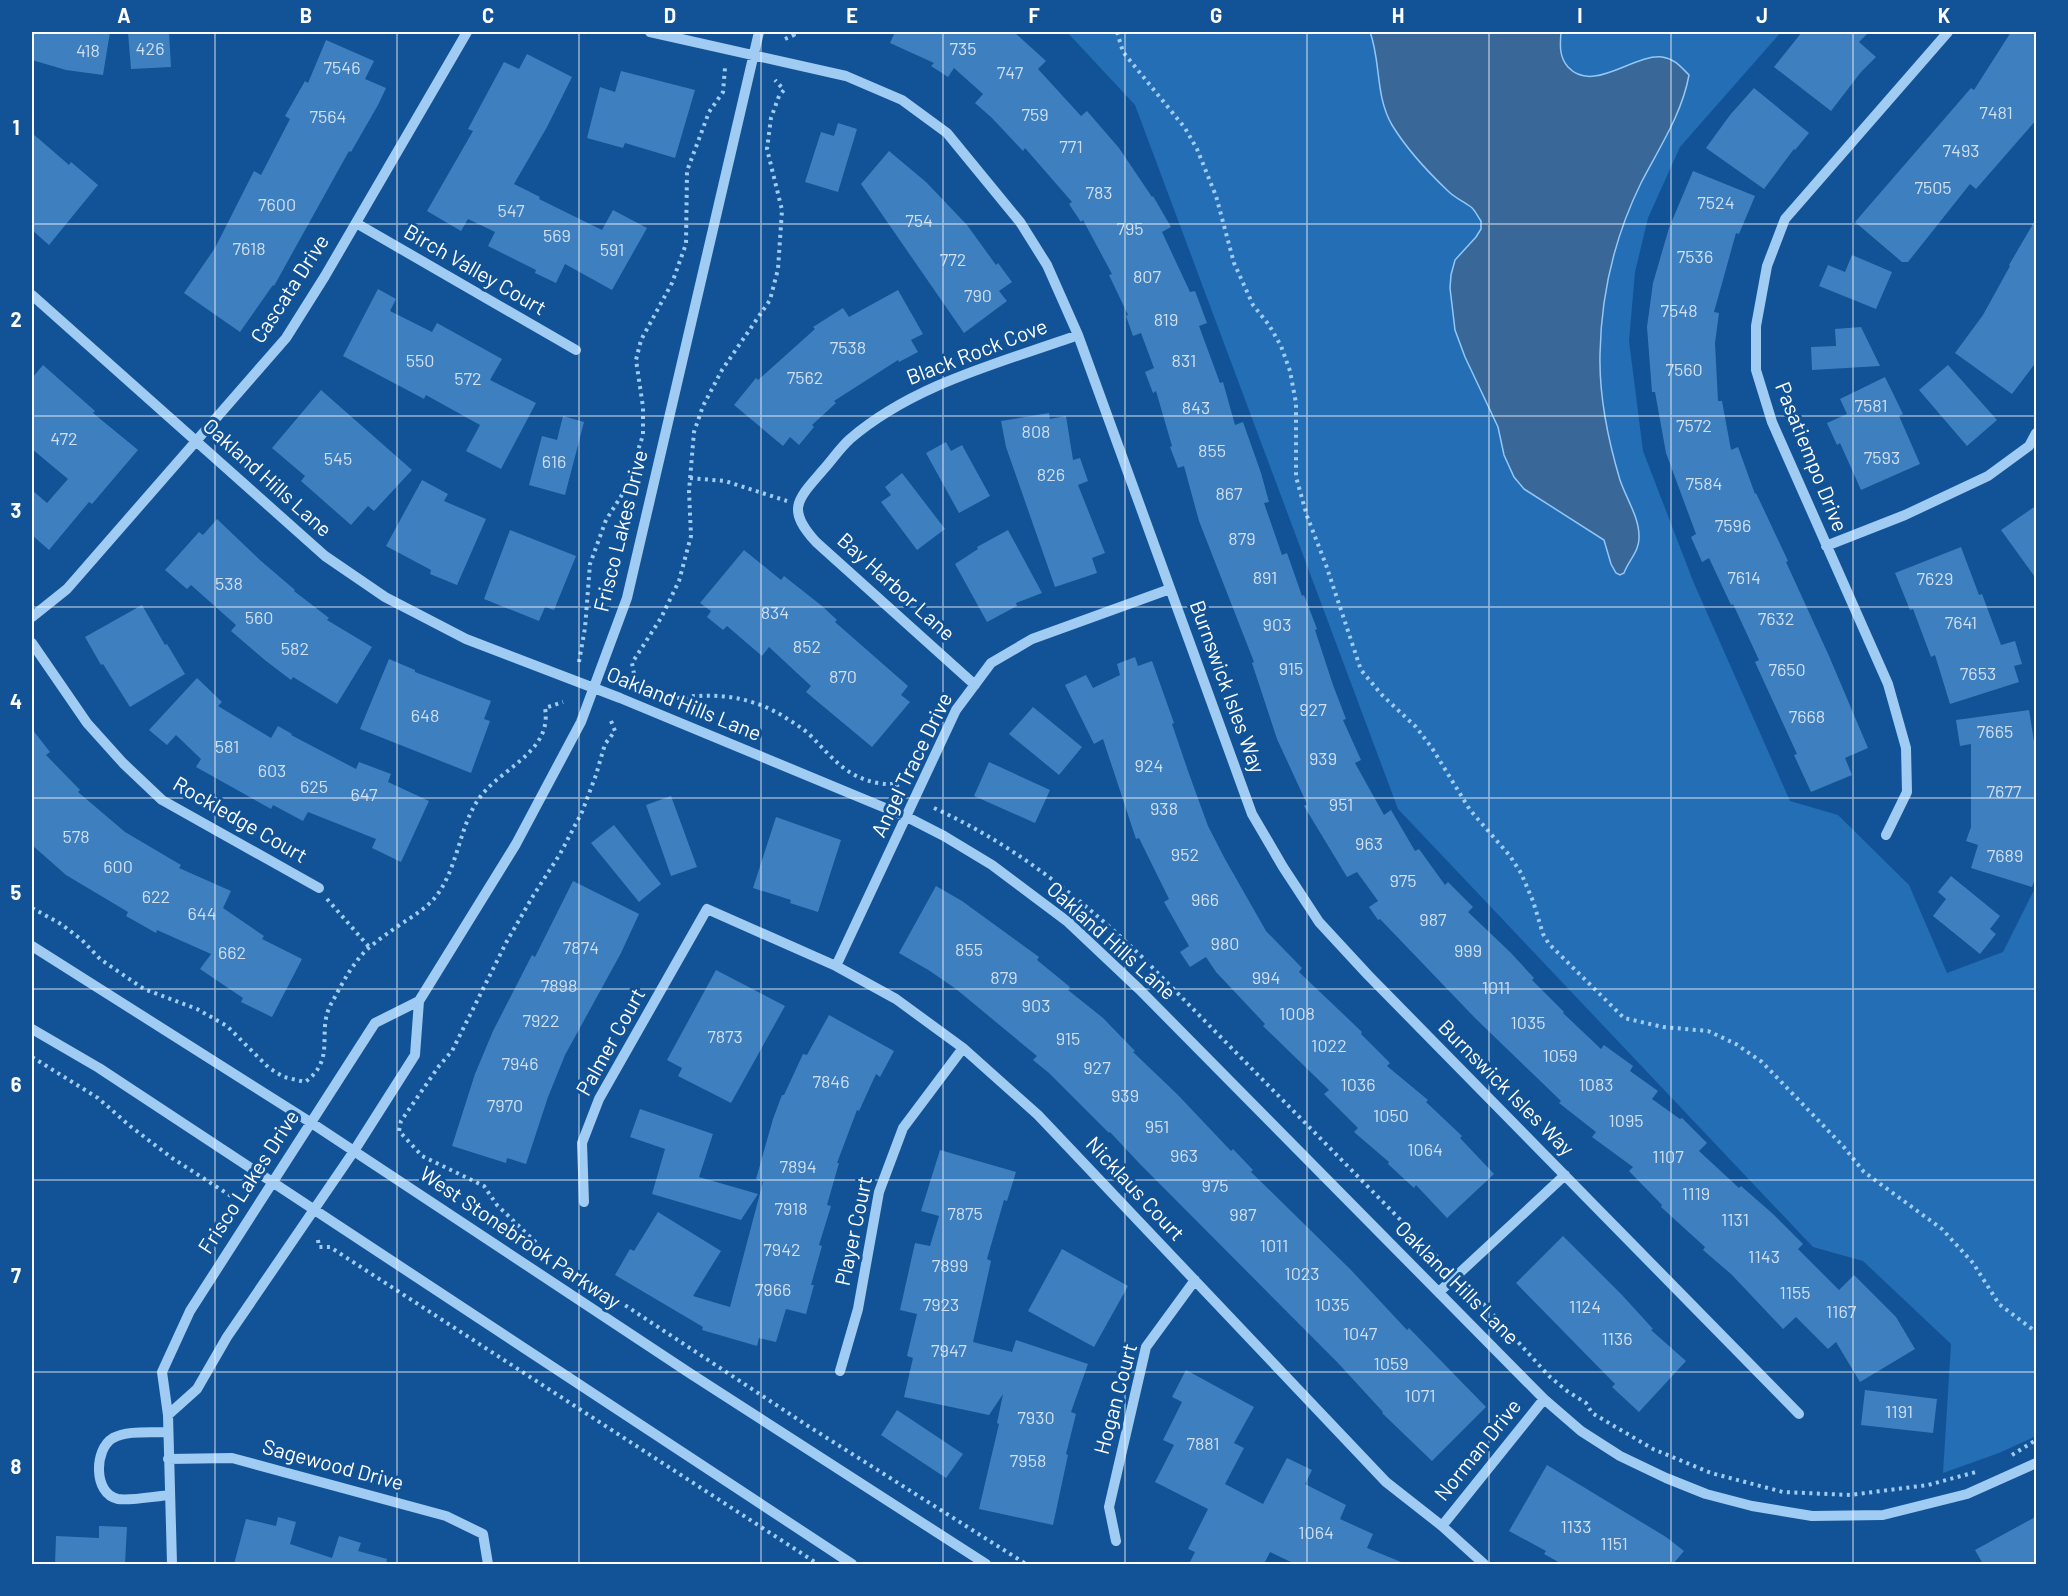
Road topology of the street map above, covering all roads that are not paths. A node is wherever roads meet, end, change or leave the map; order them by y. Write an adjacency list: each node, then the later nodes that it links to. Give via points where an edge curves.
1 (466, 32): 6 (street, Cascata Drive)
2 (650, 32): 5 (street, Burnswick Isles Way)
3 (759, 32): 5 (street, Frisco Lakes Drive)
4 (1948, 32): 13 (street, Pasatiempo Drive, via 1785,219 1767,266 1756,326 1756,370 1772,422)
5 (753, 56): 8 (street, Burnswick Isles Way, via 846,76 902,100 947,133 1020,222 1047,265); 18 (street, Frisco Lakes Drive, via 627,598)
6 (356, 223): 9 (street, Birch Valley Court); 11 (street, Cascata Drive, via 286,338)
7 (32, 295): 11 (street, Oakland Hills Lane)
8 (1078, 335): 12 (street, Black Rock Cove, via 909,398 849,440 800,497); 14 (street, Burnswick Isles Way)
9 (576, 350)
10 (2037, 433): 13 (street, via 2029,446 1988,476)
11 (195, 441): 15 (street, Cascata Drive, via 67,589); 18 (street, Oakland Hills Lane, via 325,556 385,597 466,639)
12 (798, 510): 17 (street, Bay Harbor Lane, via 803,528 816,542)
13 (1826, 546): 20 (street, Pasatiempo Drive, via 1888,684 1906,748 1906,792)
14 (1170, 589): 17 (street, Angel Trace Drive, via 1032,639 991,663); 30 (street, Burnswick Isles Way, via 1252,814 1319,922)
15 (32, 617)
16 (32, 643): 21 (street, Rockledge Court, via 87,723 162,800)
17 (975, 685): 19 (street, Angel Trace Drive, via 956,710)
18 (594, 688): 19 (street, Oakland Hills Lane); 25 (street, Frisco Lakes Drive, via 581,722 516,844)
19 (907, 817): 24 (street, Angel Trace Drive); 35 (street, Oakland Hills Lane, via 992,865 1068,922)
20 (1886, 835)
21 (319, 888)
22 (707, 909): 24 (street, Nicklaus Court); 32 (street, Palmer Court, via 599,1099 582,1143)
23 (32, 946): 28 (street, West Stonebrook Parkway)
24 (836, 966): 27 (street, Nicklaus Court, via 896,999)
25 (419, 1001): 28 (street, Frisco Lakes Drive, via 375,1023); 29 (street, Frisco Lakes Drive, via 415,1055)
26 (32, 1029): 31 (street, via 99,1068)
27 (963, 1048): 34 (street, Nicklaus Court, via 1038,1115); 36 (street, Player Court, via 903,1128 879,1192 858,1309)
28 (310, 1122): 29 (street, West Stonebrook Parkway); 31 (street, Frisco Lakes Drive)
29 (354, 1151): 33 (street, Frisco Lakes Drive); 49 (street, West Stonebrook Parkway)
30 (1565, 1175): 35 (street); 38 (street, Burnswick Isles Way)
31 (271, 1183): 33 (street); 39 (street, Frisco Lakes Drive, via 190,1311 162,1372)
32 (584, 1203)
33 (314, 1211): 39 (street, Frisco Lakes Drive, via 226,1337 197,1389); 48 (street)
34 (1195, 1280): 44 (street, Nicklaus Court, via 1386,1482); 45 (street, Hogan Court, via 1146,1347 1109,1507)
35 (1439, 1292): 37 (street, Oakland Hills Lane)
36 (840, 1371)
37 (1544, 1399): 42 (street, Oakland Hills Lane, via 1581,1431 1666,1479 1740,1503 1812,1516 1883,1515 1967,1494); 44 (street, Norman Drive)
38 (1799, 1414)
39 (168, 1416): 40 (street, Frisco Lakes Drive)
40 (168, 1432): 41 (street, Frisco Lakes Drive); 43 (street, via 121,1434 111,1439 100,1455 100,1485 118,1499)
41 (168, 1459): 43 (street, Frisco Lakes Drive); 47 (street, Sagewood Drive, via 232,1458 446,1516 483,1534)
42 (2037, 1463)
43 (170, 1495): 46 (street, Frisco Lakes Drive)
44 (1442, 1526): 50 (street, Nicklaus Court)
45 (1116, 1540)
46 (172, 1564)
47 (488, 1564)
48 (852, 1564)
49 (986, 1564)
50 (1484, 1564)

